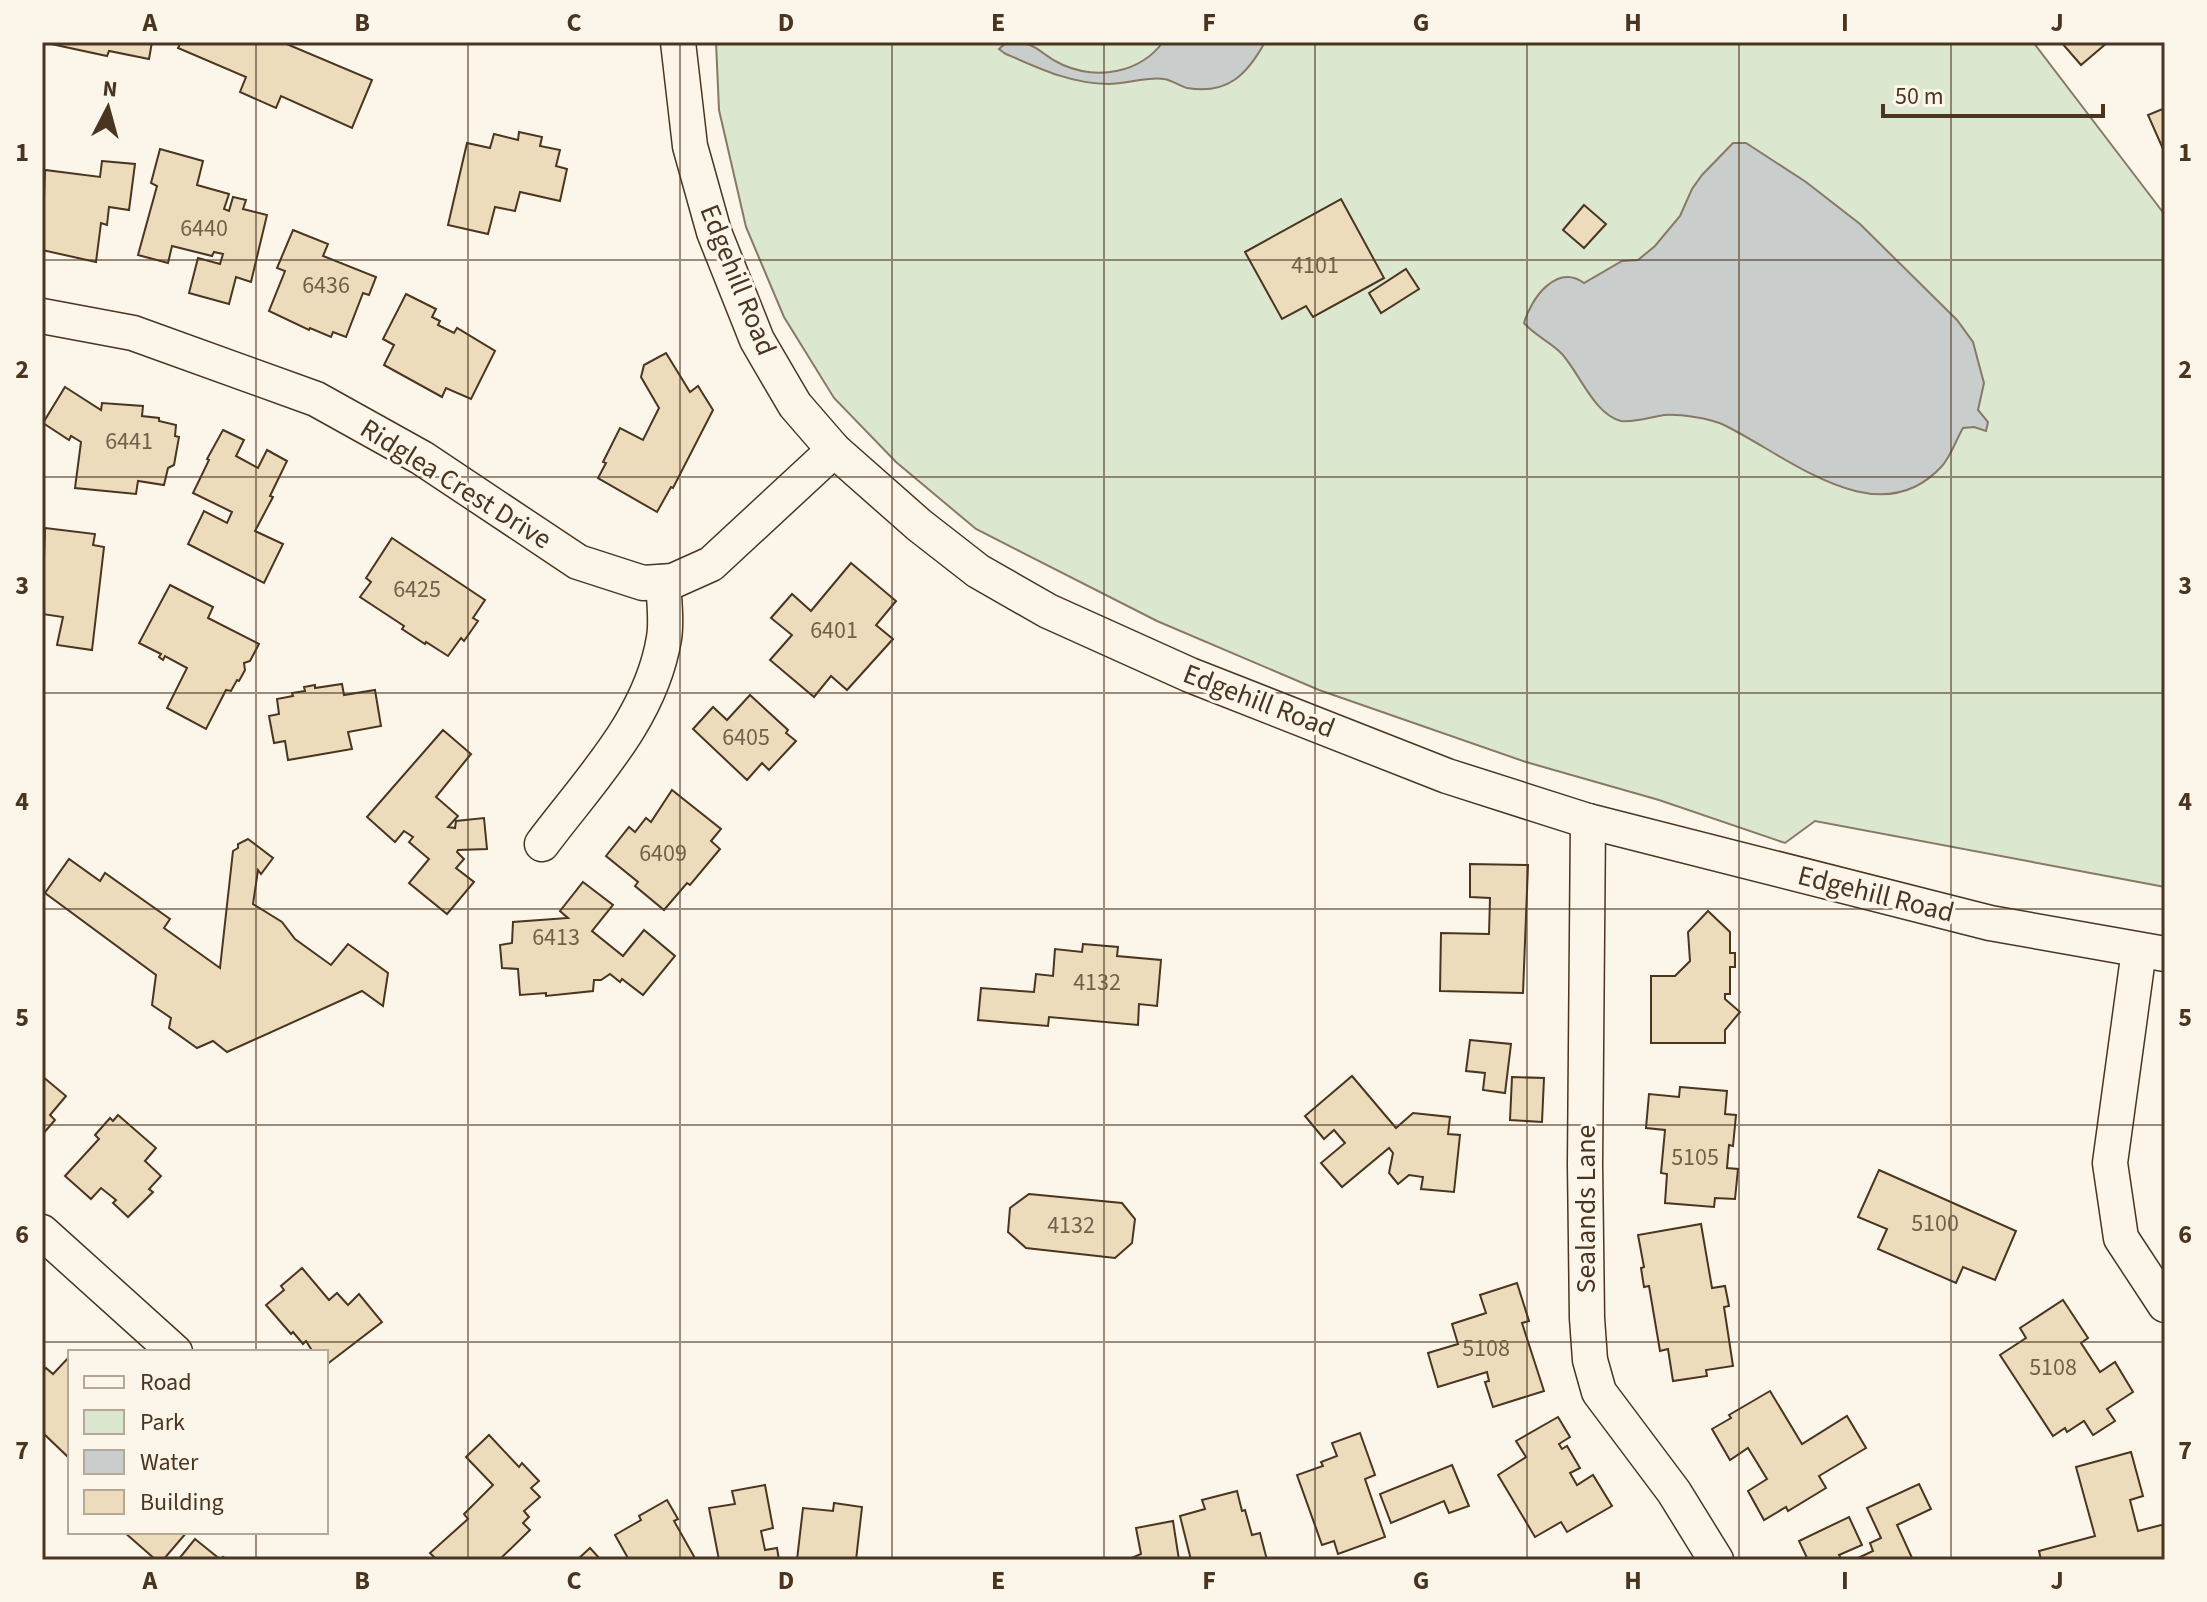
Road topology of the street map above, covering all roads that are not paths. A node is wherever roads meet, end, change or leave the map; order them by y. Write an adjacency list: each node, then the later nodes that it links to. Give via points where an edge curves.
1 (678, 42): 3 (street, Edgehill Road, via 690,146 714,232 757,340 795,405)
2 (42, 316): 4 (street, Ridglea Crest Drive, via 133,333 316,399 422,458 578,562 643,583)
3 (834, 450): 4 (street, Ridglea Crest Drive, via 711,564); 5 (street, Edgehill Road, via 978,571 1048,611 1190,675 1447,776)
4 (663, 582): 6 (street, via 665,637 650,688 633,724)
5 (1588, 821): 7 (street, Edgehill Road, via 1990,923); 11 (street, Sealands Lane, via 1585,1164 1590,1360 1599,1392 1674,1492)
6 (542, 844)
7 (2152, 952): 9 (street, via 2110,1163 2121,1238)
8 (42, 1232): 10 (street)
9 (2165, 1305)
10 (173, 1350)
11 (1716, 1560)

